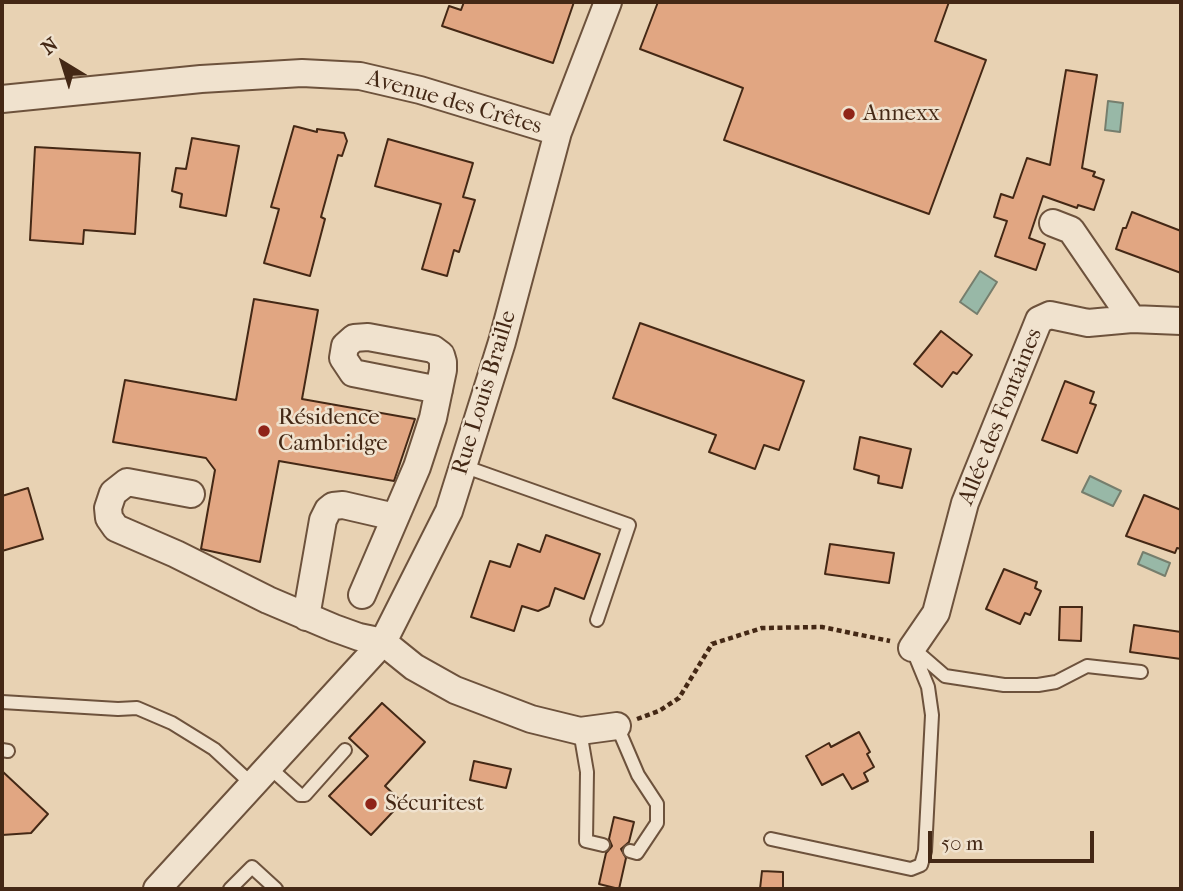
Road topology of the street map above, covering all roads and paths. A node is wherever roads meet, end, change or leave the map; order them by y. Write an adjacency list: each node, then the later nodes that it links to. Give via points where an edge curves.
1 (608, 2): 3 (street, Avenue des Crêtes)
2 (2, 99): 3 (street, Avenue des Crêtes, via 201,79 302,73 360,76)
3 (558, 132): 8 (street, Rue Louis Braille, via 502,342)
4 (1053, 223): 5 (street, via 1071,230)
5 (1132, 319): 6 (street, Allée des Fontaines); 15 (street, Allée des Fontaines, via 1088,323 1050,315 1039,320 965,503 936,613)
6 (1181, 321)
7 (439, 390): 10 (street, via 417,467)
8 (463, 466): 13 (lane, via 629,525); 14 (street, Rue Louis Braille, via 449,511)
9 (191, 494): 12 (street, via 127,482 113,492 109,518 116,528)
10 (395, 517): 11 (street); 12 (street, via 343,505 328,510)
11 (362, 595)
12 (306, 617): 14 (street)
13 (597, 620)
14 (383, 642): 19 (street, via 414,667 455,690 531,719); 21 (street, Rue Louis Braille)
15 (912, 648): 16 (lane, via 945,676 1004,685 1056,681 1087,666); 18 (path, via 822,627 762,628 712,644 679,698 659,711); 22 (lane, via 928,687 932,715 925,851 920,865 911,869)
16 (1142, 672)
17 (2, 702): 21 (lane, via 137,708 172,723)
18 (617, 726): 19 (street); 24 (lane, via 638,775 657,804 657,823 637,853)
19 (580, 731): 23 (lane, via 587,772 586,841)
20 (345, 750): 21 (lane, via 305,795)
21 (261, 776): 25 (street, Rue Louis Braille)
22 (771, 839)
23 (603, 845)
24 (630, 851)
25 (157, 889)
26 (230, 889): 27 (lane, via 252,867)
27 (276, 889)

